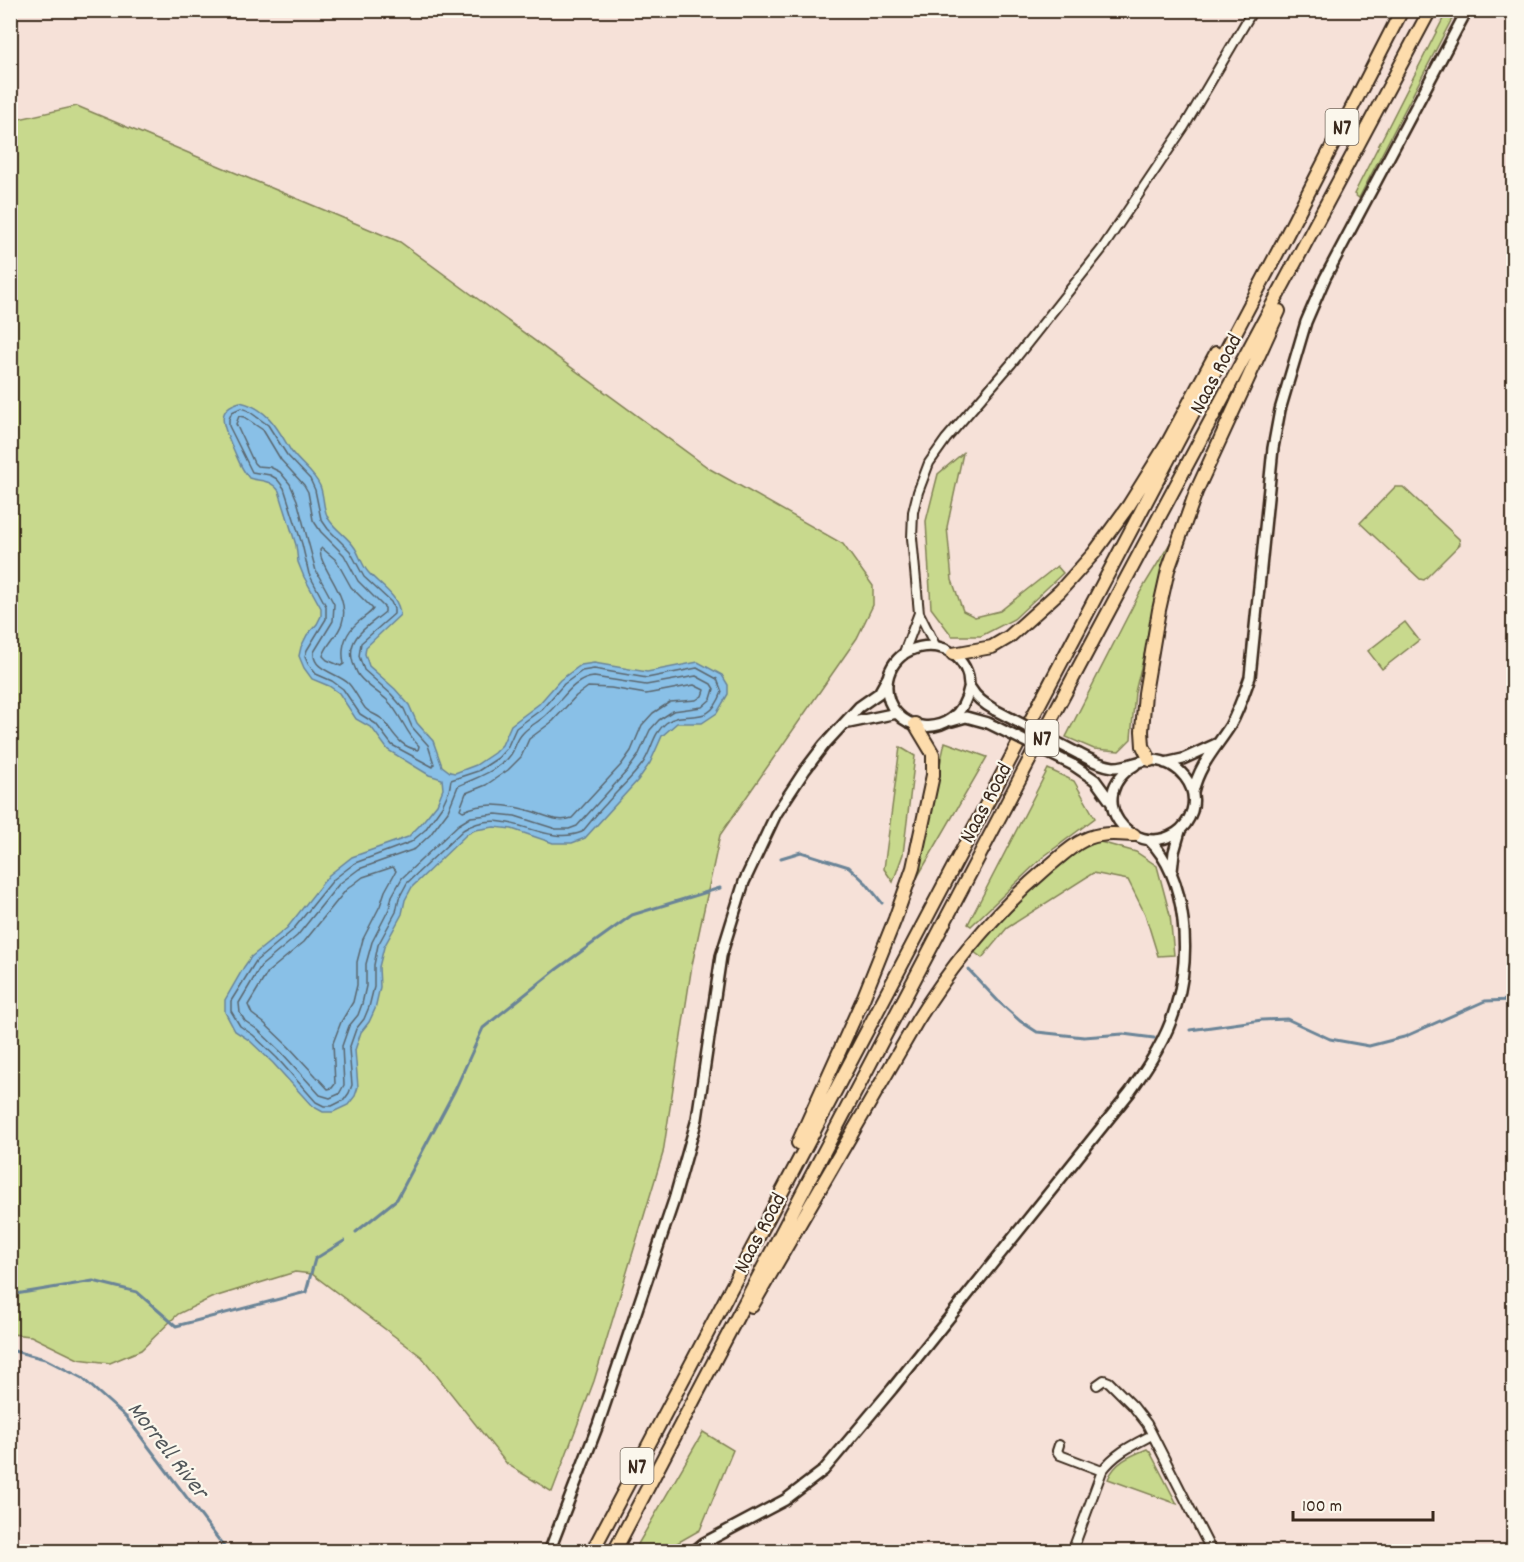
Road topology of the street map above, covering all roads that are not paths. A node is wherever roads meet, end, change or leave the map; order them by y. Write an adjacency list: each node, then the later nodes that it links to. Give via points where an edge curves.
1 (1253, 10): 7 (street, via 1184,127 1102,249 929,463 918,492 912,538)
2 (1402, 10): 6 (highway, Naas Road / N7)
3 (1430, 10): 5 (highway, Naas Road / N7)
4 (1467, 10): 17 (street, via 1325,278 1306,322 1287,380 1273,448 1250,677 1240,706)
5 (1389, 90): 18 (highway, N7, via 1275,320 1178,539 1159,610 1144,693 1143,746); 29 (highway, Naas Road / N7)
6 (1282, 244): 9 (highway, N7, via 1202,376 1167,444 1094,553 1060,591 1009,637 992,647); 27 (highway, Naas Road / N7)
7 (920, 613): 8 (street); 10 (street)
8 (936, 647): 9 (street); 10 (street, via 919,647)
9 (953, 654): 12 (street, via 966,669)
10 (903, 655): 11 (street)
11 (888, 677): 13 (street, via 888,696); 15 (street, via 879,693)
12 (969, 688): 14 (street, via 964,706); 20 (street, bridge, via 984,704 1095,763)
13 (897, 713): 15 (street); 16 (street)
14 (950, 721): 16 (street, via 934,727); 22 (street, bridge, via 966,717 988,723 1073,765 1095,780)
15 (844, 723): 33 (street, via 776,814 744,882 721,956 697,1119 674,1200 598,1425)
16 (915, 724): 27 (highway, N7, via 933,754 933,775 913,868 895,919 808,1124)
17 (1218, 742): 19 (street, via 1187,758); 21 (street, via 1197,775)
18 (1150, 760): 19 (street); 20 (street)
19 (1164, 763): 21 (street, via 1182,773)
20 (1135, 765): 22 (street, via 1119,776)
21 (1193, 792): 23 (street, via 1192,813)
22 (1111, 802): 24 (street, via 1116,818)
23 (1180, 831): 25 (street); 26 (street)
24 (1134, 835): 25 (street); 29 (highway, N7, via 1098,835 1067,851 1006,906 959,960 912,1030)
25 (1149, 840): 26 (street)
26 (1172, 871): 36 (street, via 1183,928 1181,987 1169,1026 1146,1071 823,1471 785,1500)
27 (682, 1381): 34 (highway, Naas Road / N7)
28 (1097, 1384): 30 (street, via 1109,1382 1133,1406)
29 (700, 1388): 35 (highway, Naas Road / N7)
30 (1152, 1435): 32 (street, via 1120,1452); 38 (street)
31 (1059, 1444): 32 (street, via 1060,1455)
32 (1102, 1471): 37 (street)
33 (549, 1551)
34 (592, 1551)
35 (614, 1551)
36 (693, 1551)
37 (1072, 1551)
38 (1212, 1551)

